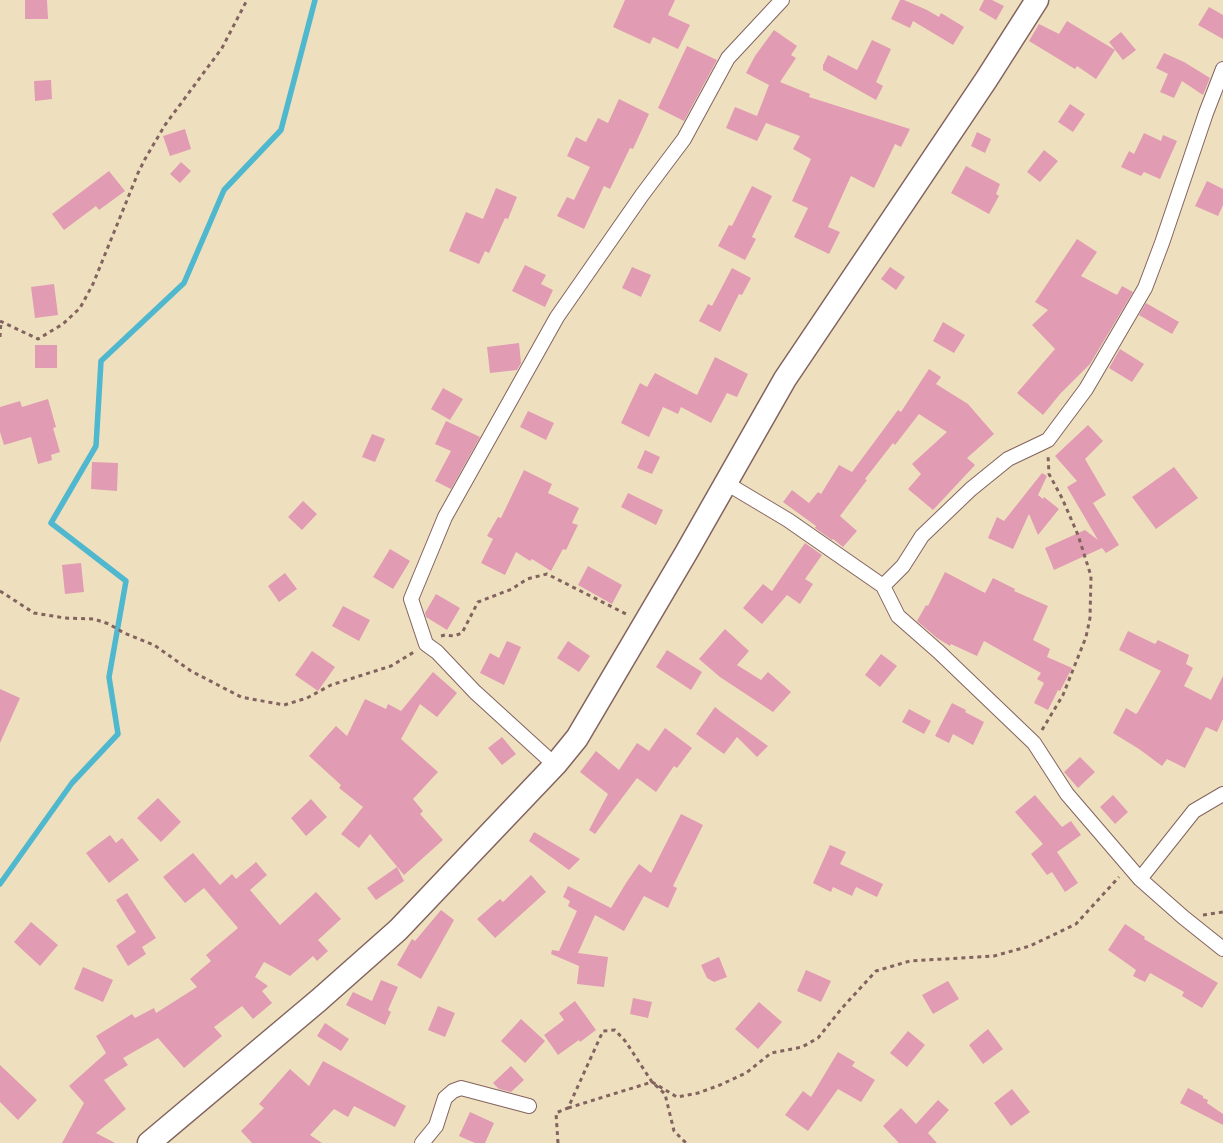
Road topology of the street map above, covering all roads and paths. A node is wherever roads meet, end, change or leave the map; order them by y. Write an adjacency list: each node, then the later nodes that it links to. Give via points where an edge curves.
1 (248, 0): 5 (path, via 222,48 165,125 145,159 80,308 63,324 38,339)
2 (782, 0): 12 (street, via 728,58 684,139 558,317 445,517 411,599)
3 (1037, 0): 8 (main road, via 785,379)
4 (1223, 69): 7 (street, via 1145,288 1086,389)
5 (0, 321): 6 (path)
6 (0, 337)
7 (1048, 440): 9 (street, via 1008,459 971,489 922,536 902,566); 13 (path, via 1049,474 1078,535 1091,576 1090,618 1063,696)
8 (726, 483): 9 (street, via 788,520); 11 (main road)
9 (883, 586): 13 (street, via 898,616)
10 (0, 591): 12 (path, via 34,613 94,619 109,624 154,646 191,671 241,697 284,705 307,698 331,685 391,666)
11 (644, 624): 12 (path, via 547,574 527,579 512,589 478,602 462,633 445,635); 14 (main road, via 577,738)
12 (426, 644): 14 (street)
13 (1034, 743): 16 (street, via 1068,794)
14 (555, 766): 22 (main road, via 398,930)
15 (1223, 794): 17 (street, via 1194,811)
16 (1130, 867): 17 (street); 19 (path, via 1076,924 1030,946 994,956 910,962 876,971 818,1038 802,1048 771,1053 746,1073 698,1094 677,1097)
17 (1140, 879): 18 (street)
18 (1223, 949)
19 (652, 1082): 21 (path); 21 (path, via 626,1042 614,1030 603,1031); 25 (path, via 665,1094 674,1131)
20 (529, 1106): 23 (street, via 461,1088 445,1098 436,1126)
21 (568, 1108): 24 (path, via 556,1113)
22 (149, 1143)
23 (422, 1143)
24 (558, 1143)
25 (686, 1143)

